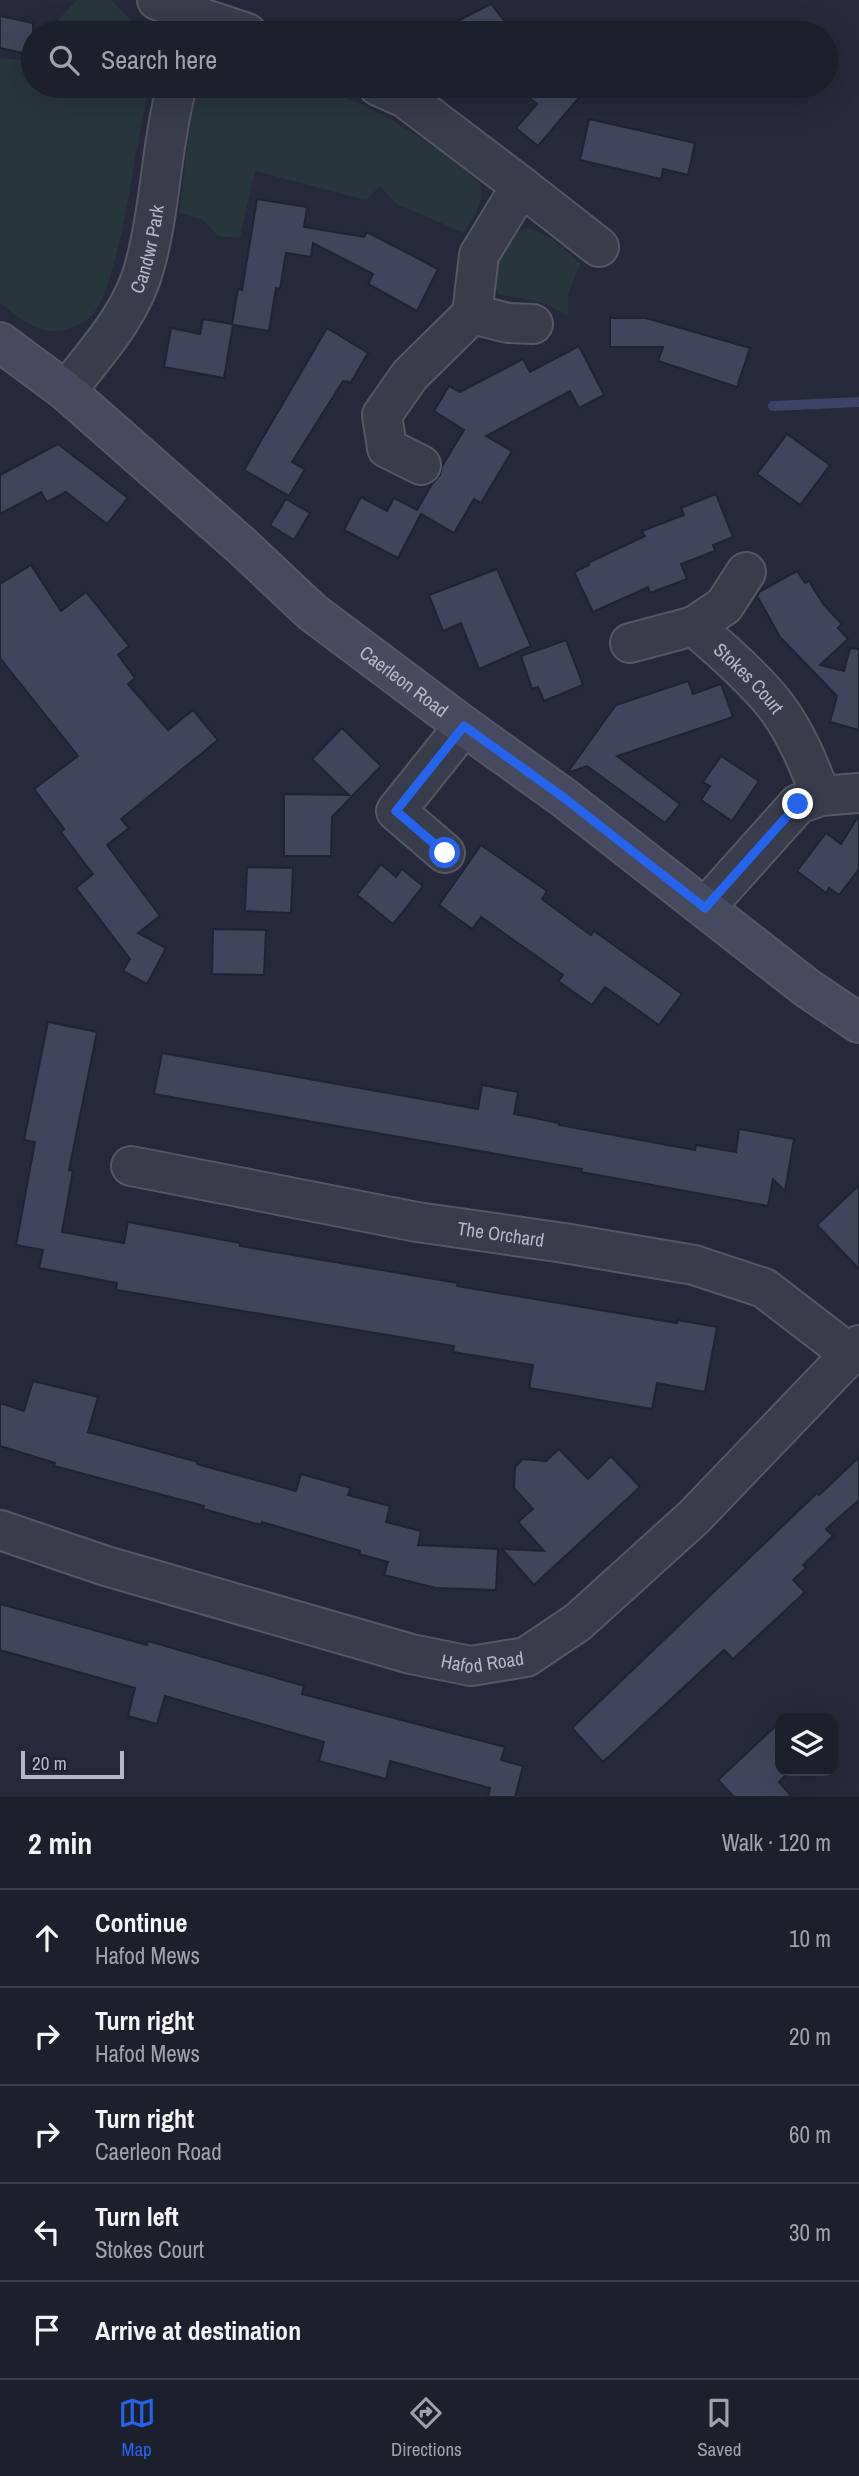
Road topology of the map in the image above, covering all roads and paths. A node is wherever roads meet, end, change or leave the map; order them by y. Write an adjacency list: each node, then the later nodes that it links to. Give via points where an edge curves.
1 (157, 0): 2 (street)
2 (216, 21)
3 (175, 98): 10 (street, Candwr Park, via 145,266 128,306)
4 (405, 98): 5 (street)
5 (521, 186): 6 (street); 7 (street, via 479,255)
6 (599, 247)
7 (472, 314): 8 (street); 11 (street, via 410,375 382,415 387,448)
8 (533, 324)
9 (0, 342): 10 (main road, Caerleon Road)
10 (66, 391): 15 (main road, Caerleon Road, via 313,612)
11 (421, 465)
12 (746, 572): 13 (street, via 724,606)
13 (694, 626): 14 (street); 17 (street, Stokes Court, via 775,706 805,754)
14 (630, 643)
15 (464, 726): 18 (street, via 396,811); 19 (main road, Caerleon Road)
16 (859, 793): 17 (street)
17 (821, 796): 19 (street, via 798,804)
18 (445, 853)
19 (705, 908): 20 (main road, Caerleon Road)
20 (859, 1023)
21 (131, 1166): 22 (street, The Orchard, via 416,1222 694,1265 764,1288)
22 (854, 1350): 23 (street, Hafod Road, via 694,1517 578,1622 526,1657 471,1667 411,1654 106,1566)
23 (0, 1530)

